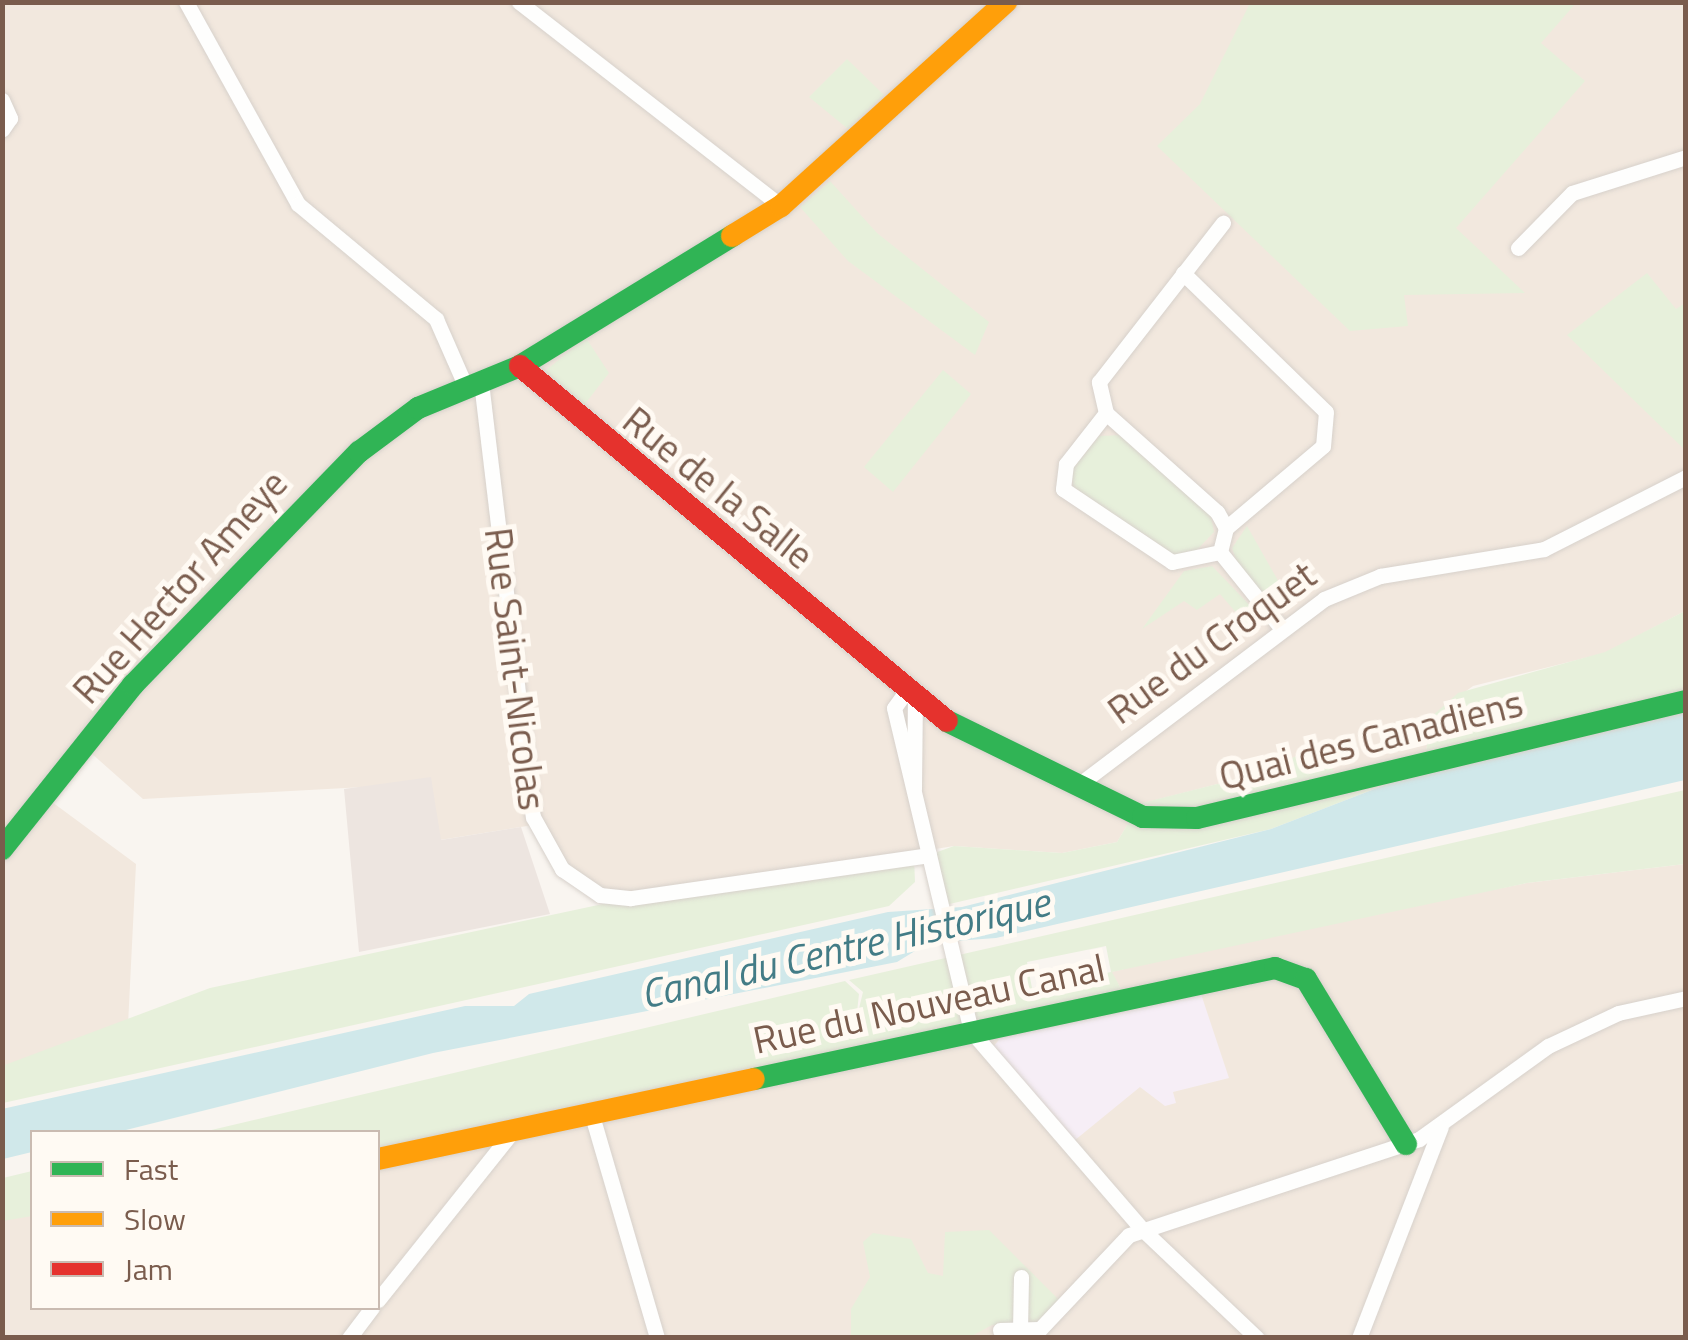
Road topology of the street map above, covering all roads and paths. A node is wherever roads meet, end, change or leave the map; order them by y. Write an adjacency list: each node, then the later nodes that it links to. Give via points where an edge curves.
1 (186, 2): 12 (street, Rue Saint-Nicolas, via 290,193 324,232 436,319)
2 (519, 2): 7 (street)
3 (1006, 2): 7 (street, Rue Hector Ameye)
4 (2, 100): 5 (street, via 10,118)
5 (2, 130)
6 (1686, 156): 9 (street, via 1572,194)
7 (781, 206): 11 (street, Rue Hector Ameye)
8 (1223, 223): 10 (street)
9 (1518, 248)
10 (1182, 273): 13 (street, via 1104,370); 15 (street, via 1326,412 1323,446)
11 (520, 366): 12 (street, Rue Hector Ameye); 18 (street, Rue de la Salle)
12 (473, 383): 26 (street, Rue Hector Ameye, via 435,399 278,528 133,685); 27 (street, Rue Saint-Nicolas, via 532,818 562,869 600,895 631,898)
13 (1106, 413): 15 (street); 16 (street, via 1066,464 1064,489 1172,562)
14 (1686, 478): 17 (street, Rue du Croquet, via 1544,549 1380,576)
15 (1226, 528): 16 (street)
16 (1220, 552): 17 (street)
17 (1281, 628): 24 (street, Rue du Croquet)
18 (874, 661): 19 (street, Rue de la Salle); 21 (street, Rue de la Salle)
19 (914, 692): 21 (street, via 900,692); 22 (street); 23 (street, Rue de la Salle)
20 (1686, 701): 24 (street, Quai des Canadiens, via 1196,818 1144,818)
21 (894, 708): 25 (street, Rue de la Salle)
22 (958, 730): 23 (street, via 932,728); 24 (street)
23 (914, 744): 25 (street, Rue de la Salle)
24 (1077, 786)
25 (914, 788): 27 (street, Rue de la Salle)
26 (2, 849)
27 (929, 855): 29 (street, Rue de la Salle)
28 (1686, 998): 31 (street, via 1618,1013 1548,1046)
29 (971, 1031): 30 (street, Rue du Nouveau Canal); 33 (street, Rue du Nouveau Canal, via 1288,970 1306,979); 35 (street)
30 (591, 1112): 32 (street, Rue du Nouveau Canal); 42 (street)
31 (1442, 1126): 33 (street); 44 (street)
32 (516, 1128): 34 (street, Rue du Nouveau Canal); 37 (street)
33 (1406, 1144): 35 (street)
34 (380, 1159)
35 (1142, 1229): 40 (street, via 1040,1329); 43 (street)
36 (1021, 1277): 40 (street)
37 (380, 1298)
38 (370, 1310): 41 (street)
39 (1000, 1330): 40 (street)
40 (1020, 1330)
41 (349, 1338)
42 (657, 1338)
43 (1256, 1338)
44 (1359, 1338)

